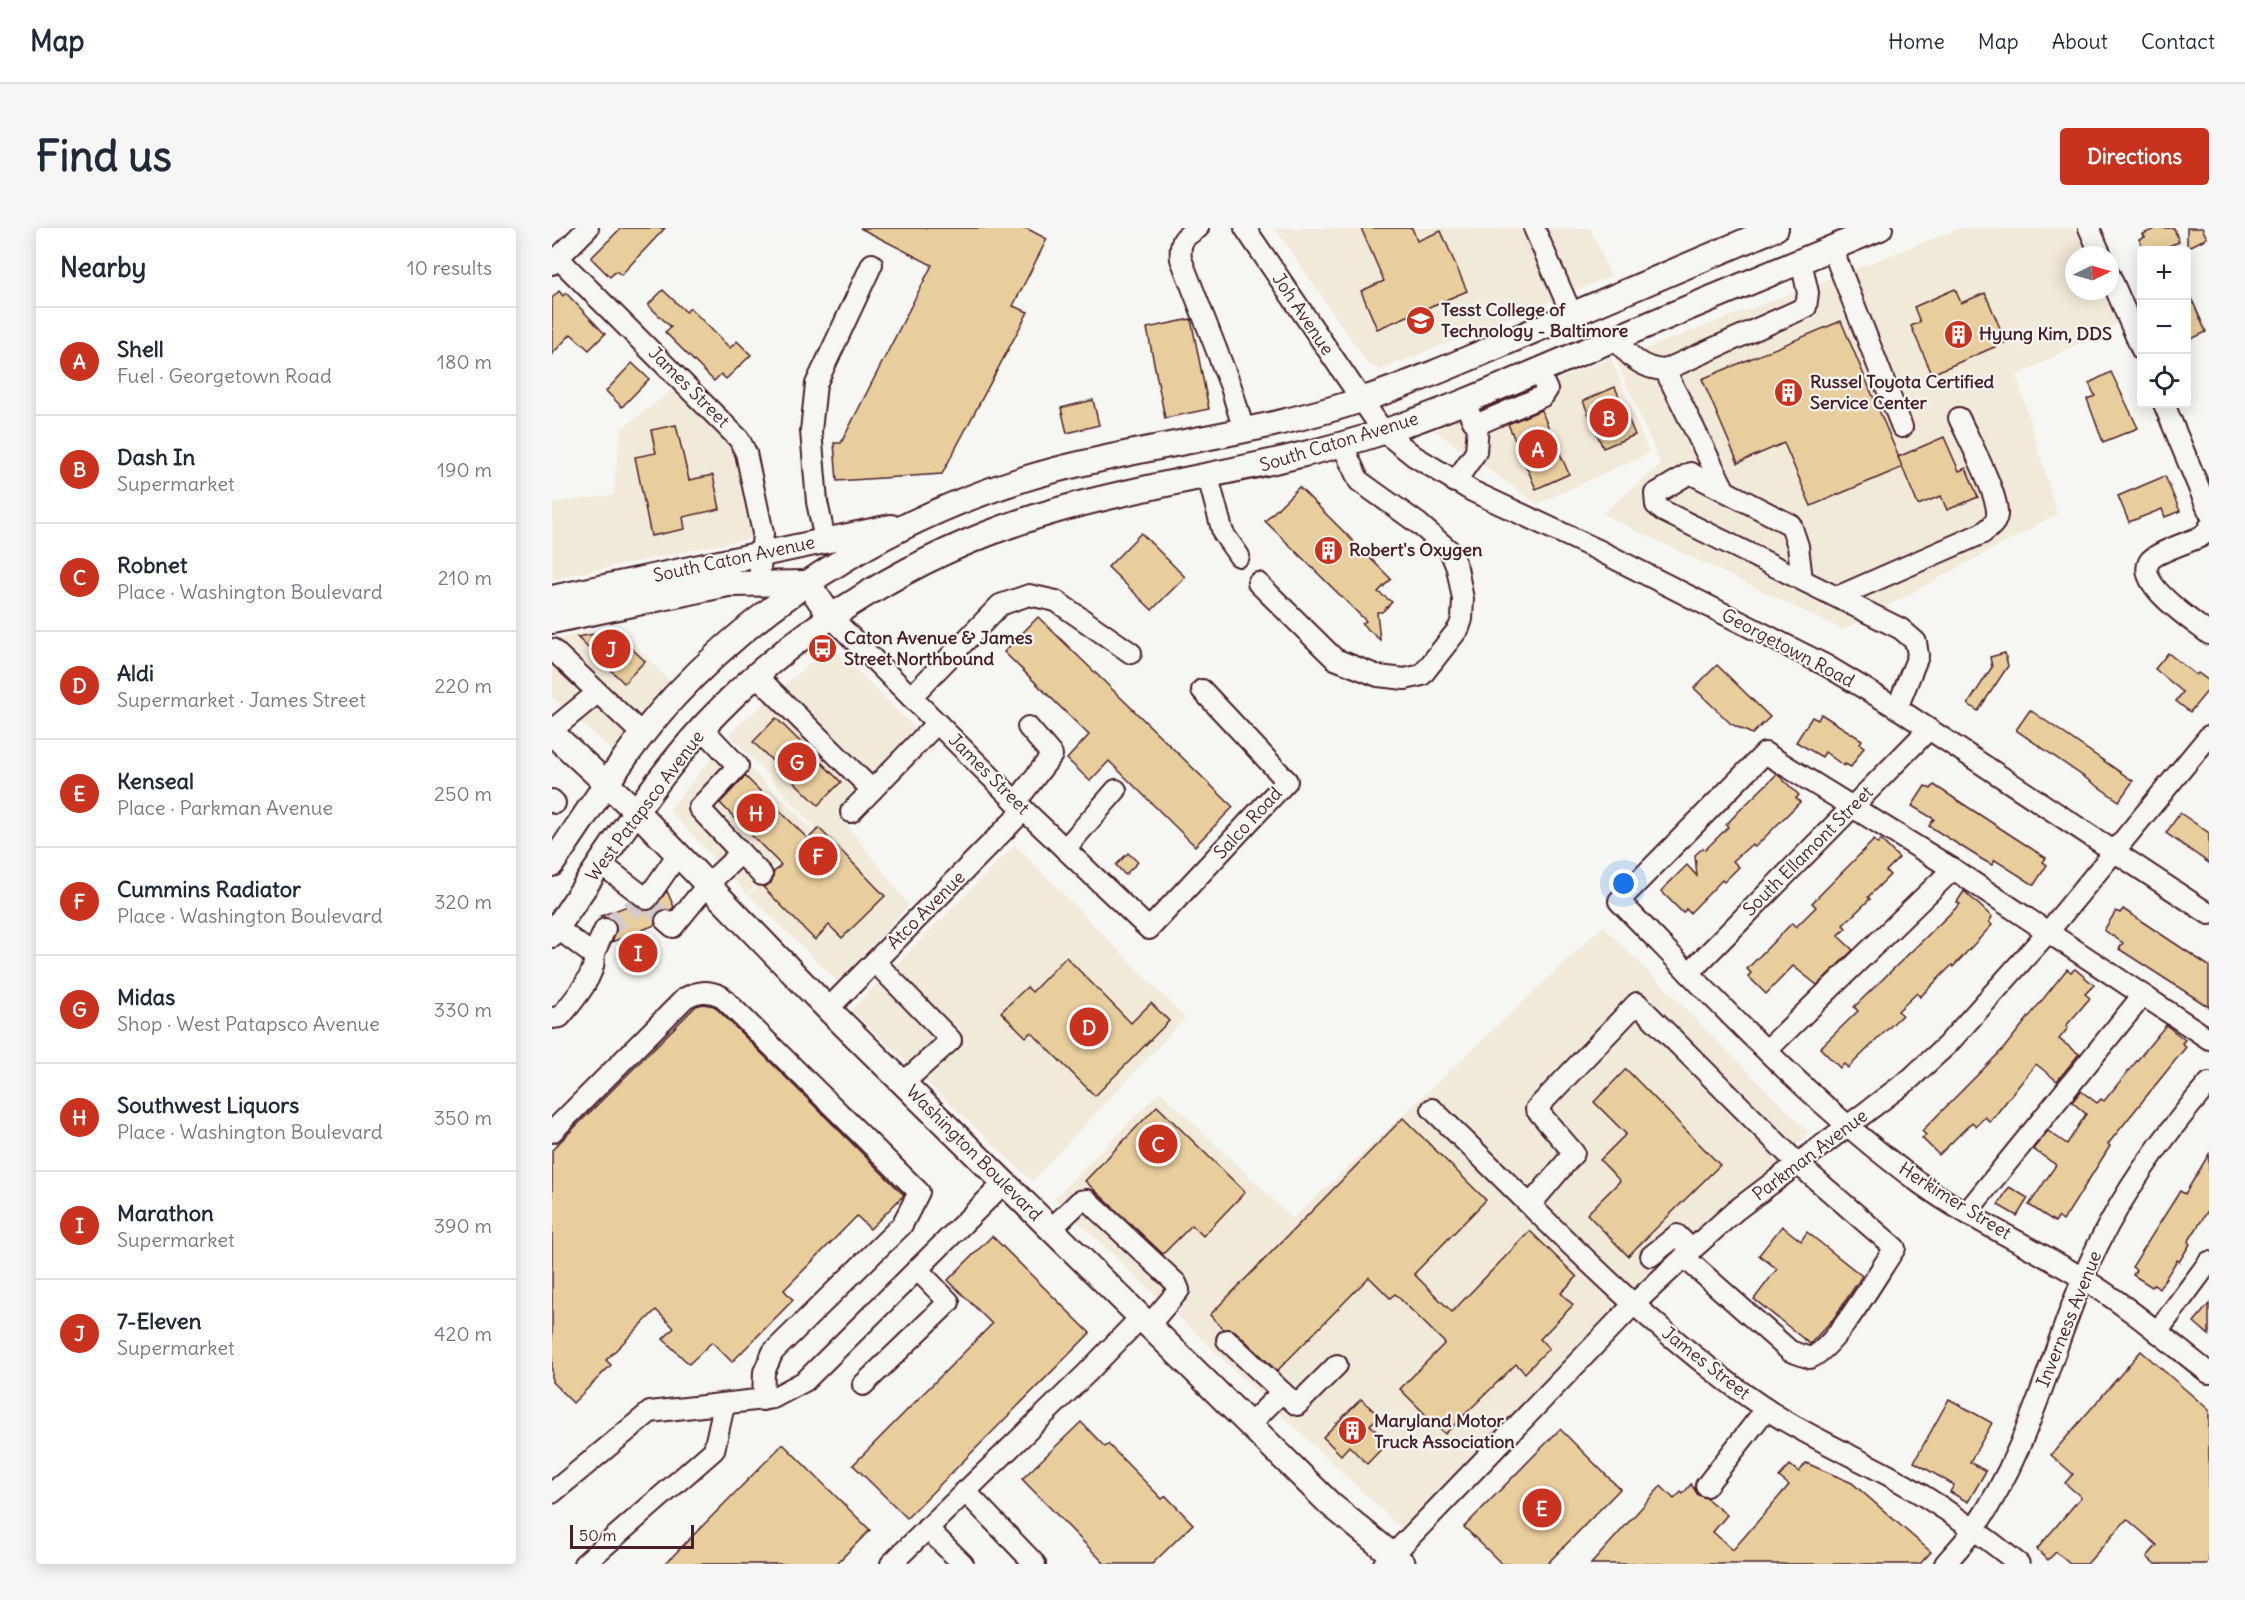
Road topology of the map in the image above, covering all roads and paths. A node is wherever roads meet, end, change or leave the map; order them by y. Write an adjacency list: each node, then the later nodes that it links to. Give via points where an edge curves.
1 (588, 228): 10 (street)
2 (1198, 228): 25 (street, via 1182,238 1180,258 1232,387)
3 (1245, 228): 19 (street, Joh Avenue)
4 (1534, 228): 14 (street)
5 (1776, 228): 14 (main road, South Caton Avenue)
6 (1880, 228): 9 (main road, South Caton Avenue)
7 (2089, 228): 8 (street)
8 (2097, 246)
9 (1832, 248): 11 (main road, South Caton Avenue); 24 (street)
10 (555, 261): 35 (street, James Street, via 739,439 746,453 763,533)
11 (1801, 261): 15 (main road, South Caton Avenue); 18 (street, via 1808,293 1806,307)
12 (872, 264): 34 (street, via 816,384 811,431 817,502)
13 (2119, 297): 16 (street)
14 (1572, 315): 19 (main road, South Caton Avenue)
15 (1614, 338): 17 (main road, South Caton Avenue); 18 (street, via 1633,360)
16 (2137, 338)
17 (1538, 370): 20 (main road, South Caton Avenue); 23 (street, via 1547,390 1543,396)
18 (1665, 370): 30 (street)
19 (1360, 400): 25 (main road, South Caton Avenue); 26 (street, Georgetown Road)
20 (1464, 401): 23 (street); 26 (main road, South Caton Avenue)
21 (2166, 408): 31 (street)
22 (1959, 418): 41 (street, via 1993,495 1995,523 1983,533)
23 (1478, 424): 29 (street, via 1476,452)
24 (1902, 427)
25 (1244, 431): 32 (main road, South Caton Avenue, via 1054,471 967,499)
26 (1383, 432): 27 (main road, South Caton Avenue); 29 (street, Georgetown Road)
27 (1342, 444): 28 (main road, South Caton Avenue); 40 (street, via 1359,481 1450,551 1463,599 1459,628 1422,675 1405,679 1378,676 1335,659)
28 (1208, 477): 36 (street, via 1223,533); 43 (main road, South Caton Avenue, via 1065,508 978,538)
29 (1455, 482): 52 (street, Georgetown Road, via 1827,666)
30 (1725, 491): 37 (street, via 1791,525); 37 (street, via 1690,473 1655,494 1656,506)
31 (2209, 512)
32 (917, 522): 34 (main road, South Caton Avenue); 39 (main road, South Caton Avenue)
33 (2209, 527): 45 (street, via 2200,537 2155,557 2149,562 2148,574 2157,591)
34 (825, 540): 35 (main road, South Caton Avenue)
35 (763, 553): 38 (street, James Street); 42 (main road, South Caton Avenue)
36 (1239, 556)
37 (1802, 580): 41 (street)
38 (759, 582): 39 (main road, South Caton Avenue); 44 (main road, South Caton Avenue, via 695,589)
39 (808, 583): 43 (main road); 58 (main road, via 715,657)
40 (1258, 584)
41 (1837, 597): 52 (street, via 1901,629 1916,642 1918,656)
42 (552, 598)
43 (831, 617): 48 (main road, West Patapsco Avenue); 51 (street, James Street)
44 (552, 621)
45 (2209, 634)
46 (552, 650): 50 (street)
47 (1131, 653): 51 (street, via 1056,601 1029,595 1000,605)
48 (756, 675): 55 (main road, West Patapsco Avenue); 61 (street)
49 (1202, 690): 79 (street, Salco Road, via 1287,781)
50 (597, 693): 57 (street); 58 (street)
51 (911, 697): 53 (street, James Street)
52 (1897, 708): 56 (street, Georgetown Road)
53 (937, 723): 61 (street); 64 (street, James Street)
54 (1028, 727): 64 (street, Atco Avenue, via 1052,755)
55 (702, 728): 65 (main road, West Patapsco Avenue); 68 (street, via 738,766 699,808)
56 (1928, 730): 63 (street, South Ellamont Street); 69 (street, Georgetown Road)
57 (552, 732): 60 (main road, Washington Boulevard)
58 (643, 735): 60 (main road)
59 (2209, 736): 69 (street, Parkman Avenue)
60 (607, 784): 65 (main road, Washington Boulevard); 71 (main road)
61 (872, 790): 66 (street)
62 (1116, 790): 67 (street)
63 (1853, 805): 73 (street); 84 (street, South Ellamont Street); 84 (street, Herkimer Street, via 1765,753 1619,901)
64 (1020, 806): 67 (street, James Street); 83 (street, Atco Avenue)
65 (637, 812): 70 (main road, Washington Boulevard); 72 (main road, West Patapsco Avenue)
66 (851, 812)
67 (1065, 849): 79 (street, James Street)
68 (741, 853): 74 (street); 75 (street)
69 (2113, 853): 76 (street, Georgetown Road); 81 (street, Parkman Avenue)
70 (678, 854): 72 (street, via 647,898); 75 (main road, Washington Boulevard)
71 (552, 864)
72 (601, 864): 80 (main road, West Patapsco Avenue)
73 (1953, 869): 81 (street); 89 (street)
74 (762, 875)
75 (708, 884): 77 (street, via 673,927); 86 (main road, Washington Boulevard)
76 (2209, 914)
77 (666, 921)
78 (605, 929): 82 (street)
79 (1149, 929)
80 (554, 932): 82 (street)
81 (2048, 932): 85 (street); 93 (street, Parkman Avenue, via 1947,1045)
82 (593, 955): 87 (street, via 592,971 573,1002 560,1017)
83 (874, 962): 86 (street, Atco Avenue); 90 (street, via 951,1040)
84 (1689, 972): 89 (street, Herkimer Street)
85 (2143, 995): 88 (street); 98 (street)
86 (828, 1009): 90 (main road, Washington Boulevard)
87 (552, 1018)
88 (2209, 1039)
89 (1767, 1050): 93 (street, Herkimer Street)
90 (903, 1083): 96 (main road, Washington Boulevard)
91 (2209, 1083): 104 (street, Inverness Avenue, via 2150,1155 2099,1244)
92 (1432, 1109): 97 (street, James Street)
93 (1848, 1126): 95 (street, Parkman Avenue); 98 (street, Herkimer Street, via 1923,1185)
94 (552, 1132): 113 (street, via 685,998 701,991 712,992 721,996 919,1192 902,1225 773,1352 764,1372)
95 (1798, 1164): 97 (street, via 1637,1003 1536,1109 1574,1153); 100 (street, Parkman Avenue, via 1735,1211); 100 (street, via 1895,1248 1840,1329 1817,1355 1809,1358 1791,1351)
96 (1004, 1183): 99 (main road, Washington Boulevard); 103 (street)
97 (1531, 1203): 105 (street, James Street)
98 (1967, 1212): 104 (street, Herkimer Street)
99 (1051, 1229): 106 (main road, Washington Boulevard); 106 (street, via 1080,1201 1087,1200 1176,1283 1179,1290)
100 (1688, 1254): 101 (street, via 1677,1235); 105 (street, Parkman Avenue)
101 (1651, 1256)
102 (2209, 1262): 107 (street)
103 (917, 1269): 111 (street, via 949,1302); 113 (street, via 805,1381 791,1391)
104 (2084, 1279): 107 (street, Herkimer Street); 121 (street, Inverness Avenue, via 2024,1434)
105 (1635, 1303): 115 (street, James Street, via 1677,1341); 122 (street, Parkman Avenue)
106 (1145, 1321): 116 (main road, Washington Boulevard); 118 (street)
107 (2157, 1332): 110 (street, Herkimer Street)
108 (1227, 1340): 112 (street)
109 (1337, 1365): 112 (street, via 1297,1405)
110 (2209, 1373)
111 (863, 1385)
112 (1282, 1392): 116 (street)
113 (763, 1400): 114 (street)
114 (724, 1405): 119 (street, via 650,1412); 123 (street, via 714,1450)
115 (1766, 1408): 117 (street); 121 (street, James Street, via 1889,1476)
116 (1250, 1424): 122 (main road, Washington Boulevard)
117 (1706, 1486)
118 (966, 1491): 120 (street); 126 (street)
119 (552, 1493)
120 (927, 1528): 124 (street); 125 (street)
121 (1974, 1529): 127 (street, Inverness Avenue); 128 (street, James Street)
122 (1393, 1561)
123 (584, 1564)
124 (891, 1564)
125 (963, 1564)
126 (1035, 1564)
127 (1945, 1564)
128 (2019, 1564)

